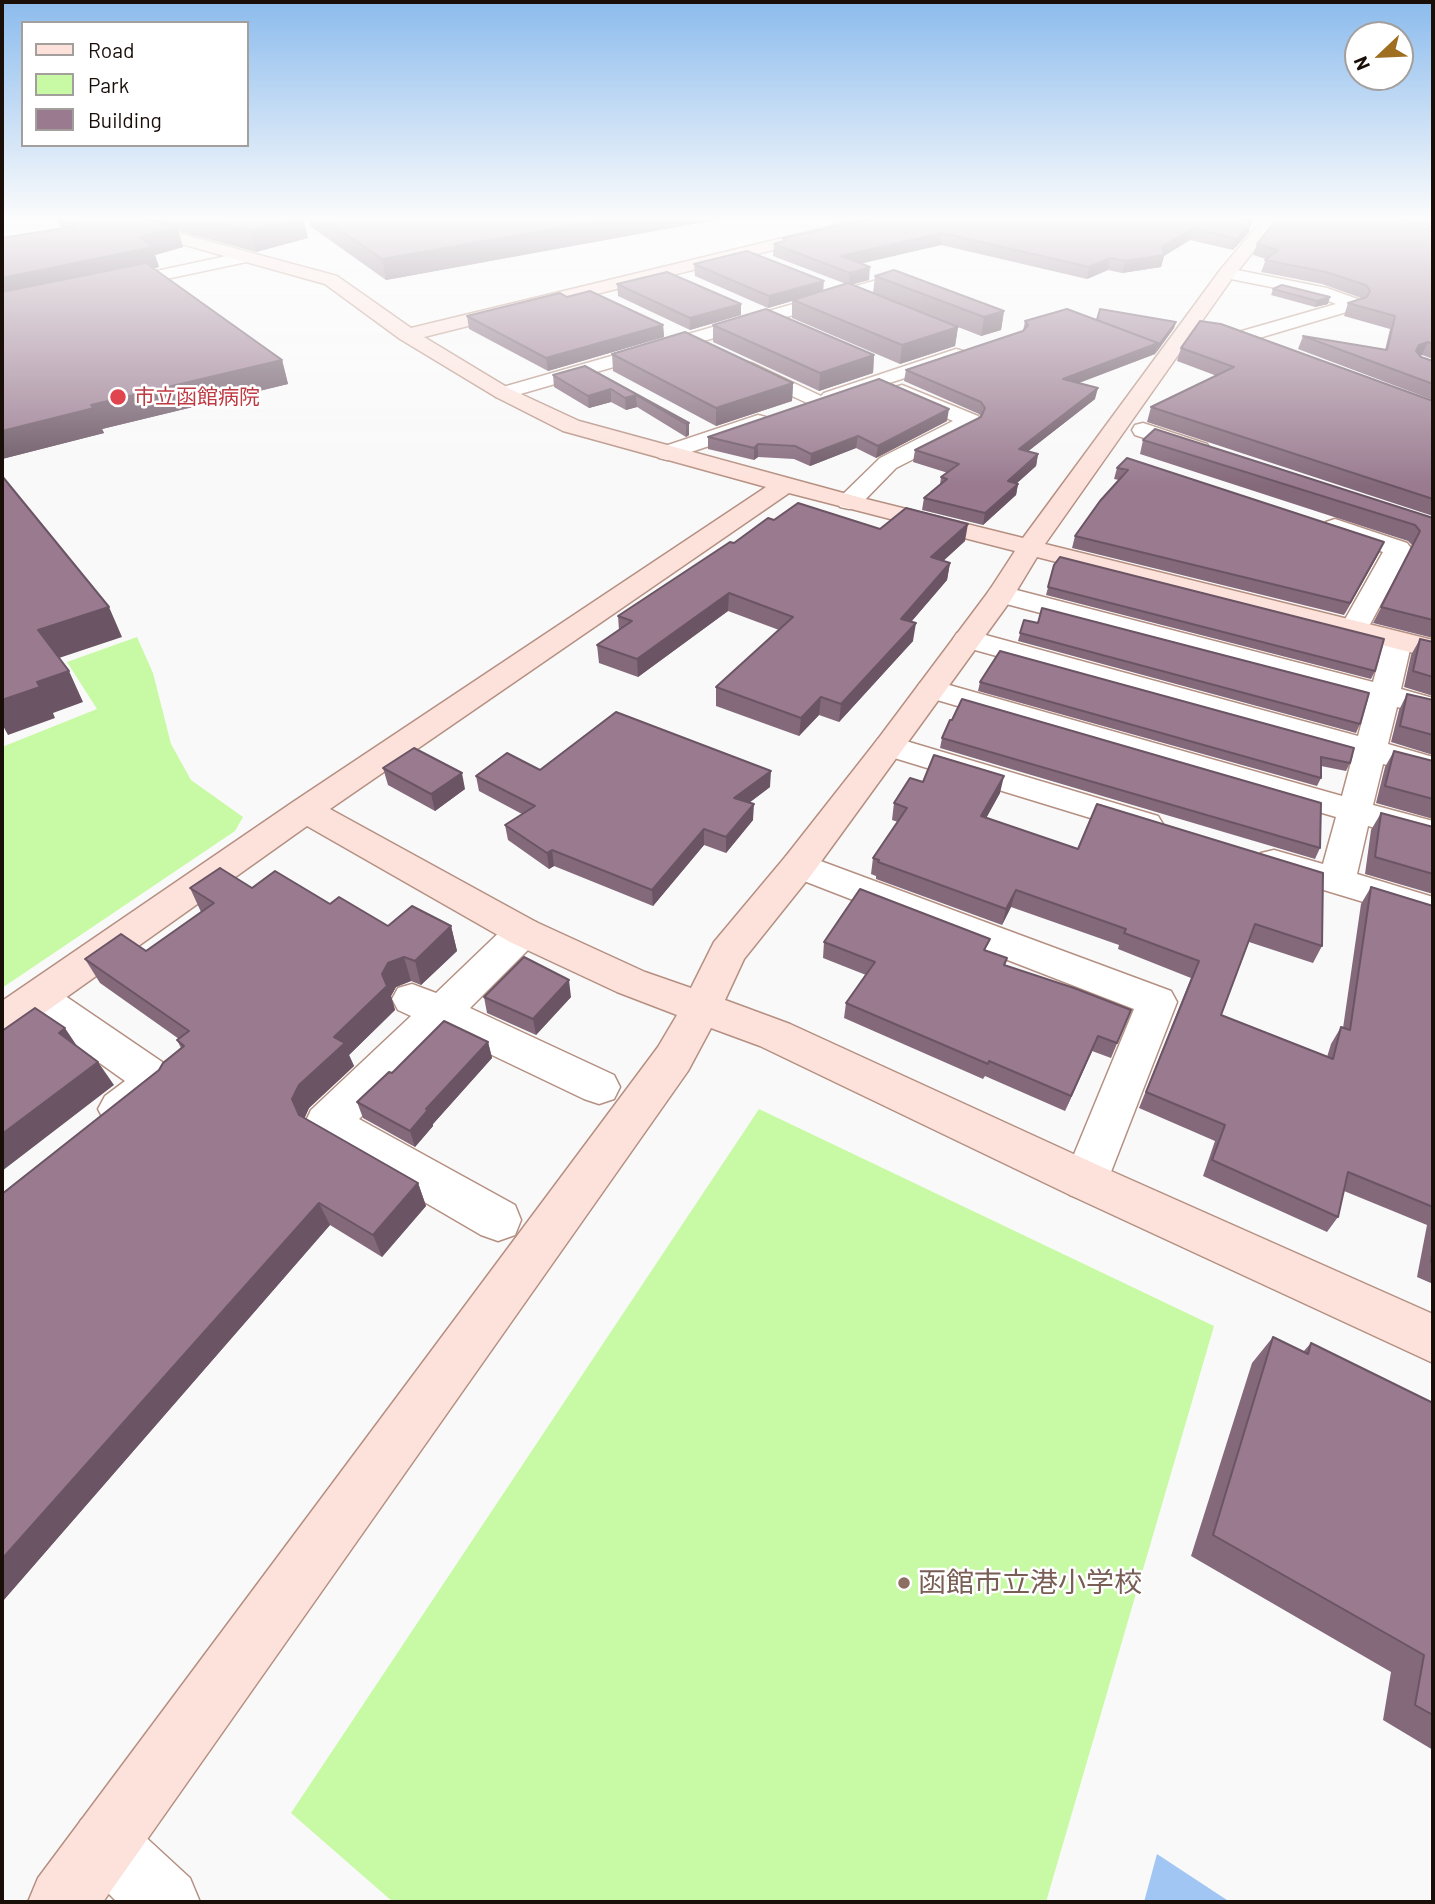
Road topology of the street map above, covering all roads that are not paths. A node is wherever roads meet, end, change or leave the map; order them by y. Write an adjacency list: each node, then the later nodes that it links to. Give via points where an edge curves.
1 (369, 308): 11 (street)
2 (514, 308): 11 (street)
3 (745, 308): 7 (street)
4 (798, 308): 7 (street)
5 (1216, 308): 10 (street)
6 (1338, 308): 12 (street)
7 (766, 317): 8 (street); 13 (street)
8 (790, 327)
9 (665, 328): 13 (street)
10 (1209, 328): 12 (street); 31 (street)
11 (407, 335): 21 (street)
12 (1242, 337): 15 (street)
13 (688, 339): 16 (street); 18 (street)
14 (966, 343): 19 (street)
15 (1276, 350)
16 (712, 351)
17 (735, 362): 22 (street)
18 (588, 368): 20 (street); 21 (street)
19 (884, 373): 22 (street); 29 (street, via 970,421 888,463)
20 (611, 381)
21 (502, 393): 26 (street, via 571,426)
22 (818, 402): 25 (street)
23 (692, 424): 25 (street)
24 (1143, 430): 27 (street)
25 (715, 437): 26 (street)
26 (667, 453): 28 (street)
27 (1222, 456)
28 (785, 485): 29 (street); 43 (street)
29 (849, 502): 31 (street)
30 (1306, 518): 33 (street, via 1398,548)
31 (1030, 547): 32 (street); 33 (street)
32 (1001, 594): 34 (street); 38 (street)
33 (1353, 629): 35 (street)
34 (967, 639): 37 (street); 41 (street)
35 (1398, 640): 36 (street); 38 (street)
36 (1433, 649)
37 (930, 690): 40 (street); 44 (street)
38 (1384, 694): 39 (street); 41 (street)
39 (1433, 707)
40 (889, 746): 45 (street); 48 (street)
41 (1370, 750): 42 (street); 44 (street)
42 (1433, 767)
43 (305, 810): 51 (street); 52 (street)
44 (1354, 811): 46 (street); 49 (street)
45 (1179, 833)
46 (1433, 833)
47 (1244, 853): 49 (street)
48 (799, 865): 54 (street, via 728,952); 58 (street, via 1157,1002)
49 (1336, 881): 50 (street)
50 (1433, 910)
51 (523, 932): 53 (street); 54 (street)
52 (38, 998): 55 (street); 57 (street, via 156,1080)
53 (427, 1006): 56 (street); 59 (street, via 327,1123)
54 (701, 1009): 58 (street, via 775,1035); 61 (street, via 656,1081)
55 (2, 1022)
56 (599, 1087)
57 (90, 1132)
58 (1086, 1181): 60 (street)
59 (498, 1220)
60 (1433, 1339)
61 (104, 1843): 62 (street); 63 (street)
62 (62, 1902)
63 (166, 1902)

